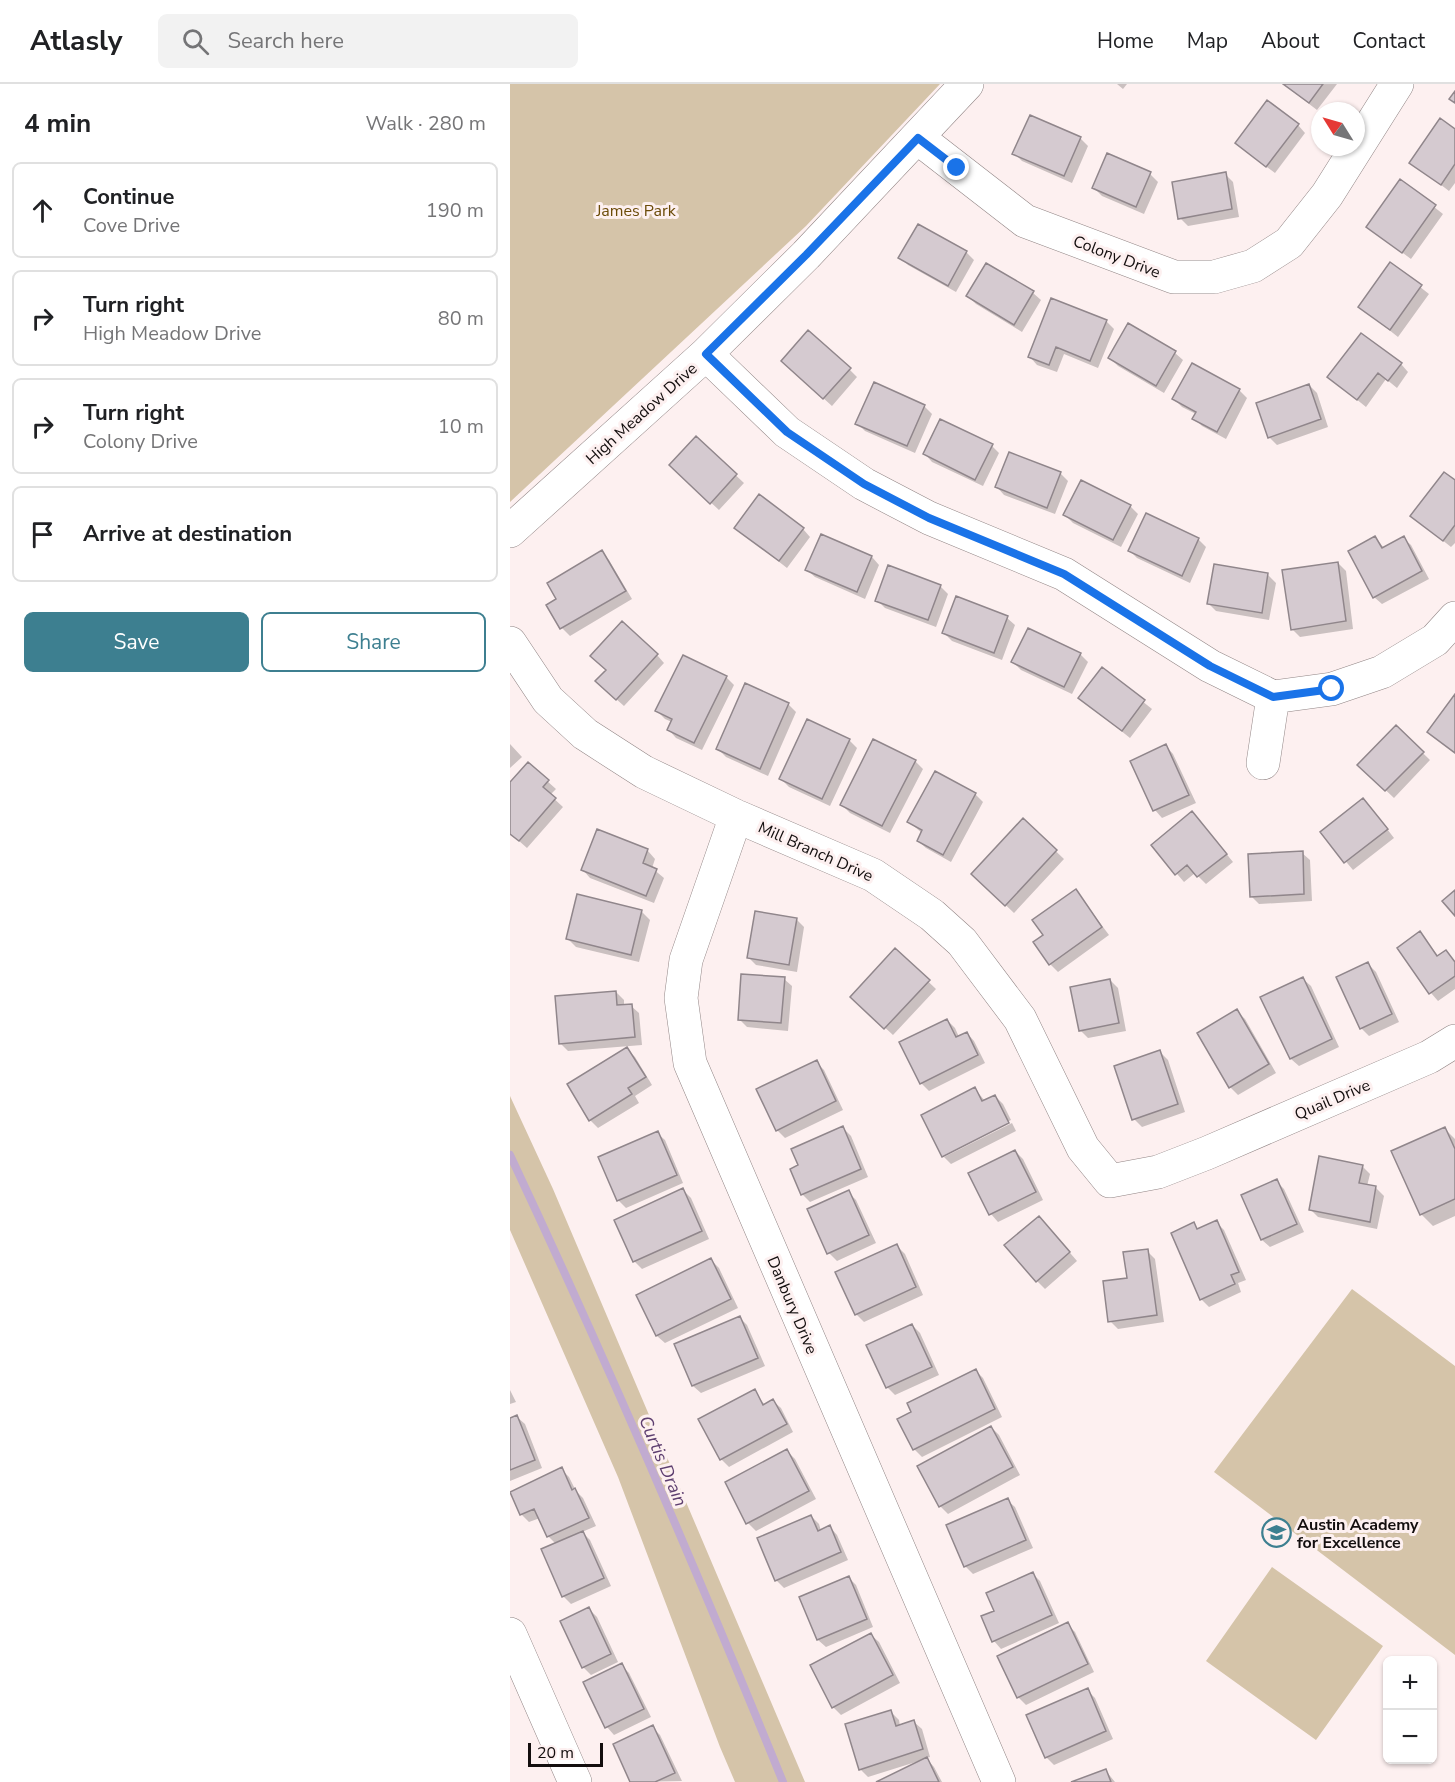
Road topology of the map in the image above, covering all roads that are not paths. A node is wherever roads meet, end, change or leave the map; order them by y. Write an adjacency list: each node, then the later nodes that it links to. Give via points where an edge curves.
1 (967, 84): 3 (street, High Meadow Drive)
2 (1398, 84): 3 (street, Colony Drive, via 1327,195 1289,243 1253,266 1214,277 1173,278 1025,221)
3 (918, 138): 4 (street, High Meadow Drive)
4 (706, 354): 5 (street, High Meadow Drive); 8 (street, via 787,432 864,484 929,518 1064,574 1210,666)
5 (510, 531)
6 (1455, 618): 8 (street, via 1435,640 1382,672 1332,689)
7 (510, 643): 10 (street, Mill Branch Drive, via 548,700 585,734 644,772)
8 (1273, 697): 9 (street)
9 (1263, 763)
10 (736, 816): 12 (street, Mill Branch Drive, via 873,875 932,915 962,942 1020,1019 1083,1148 1110,1181 1158,1172); 15 (street, Danbury Drive, via 686,960 681,998 690,1063)
11 (1455, 1041): 12 (street, Quail Drive, via 1429,1057)
12 (1207, 1153)
13 (510, 1634): 14 (street)
14 (575, 1782)
15 (999, 1782)

